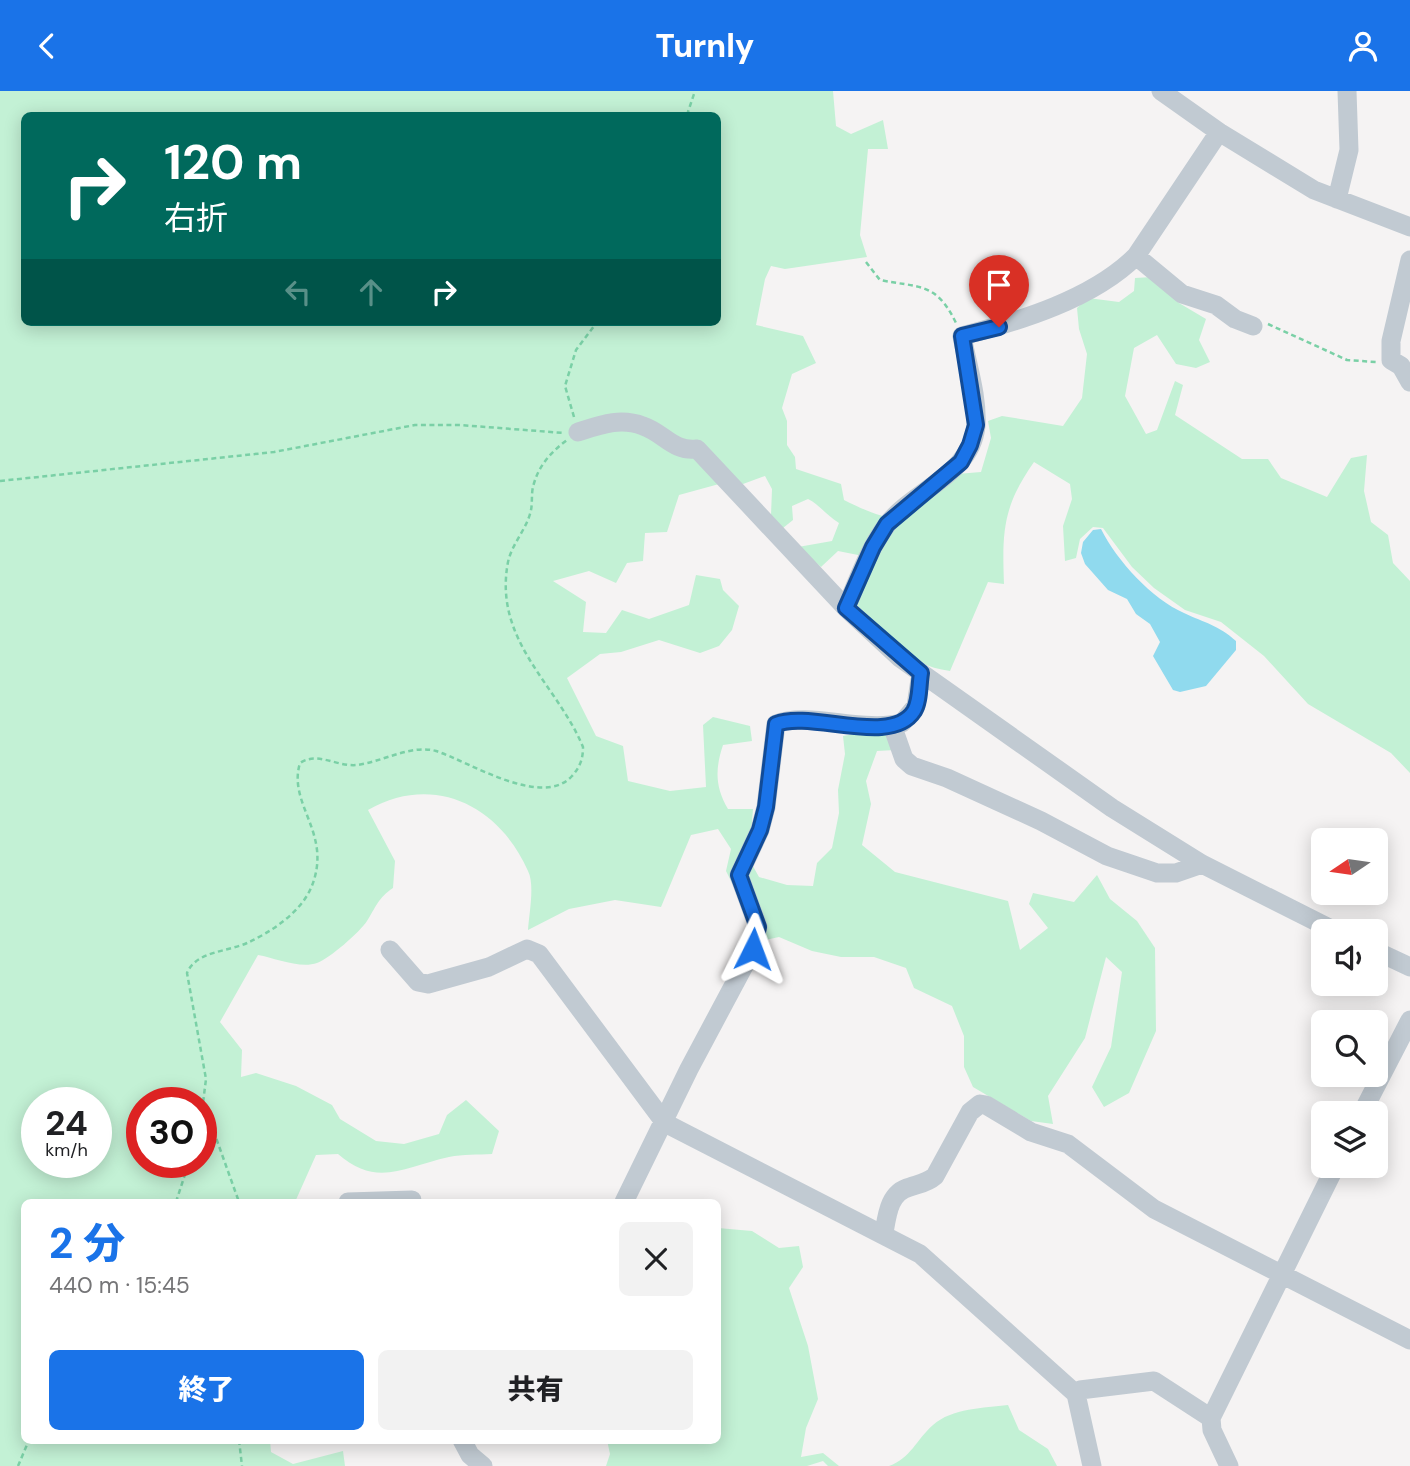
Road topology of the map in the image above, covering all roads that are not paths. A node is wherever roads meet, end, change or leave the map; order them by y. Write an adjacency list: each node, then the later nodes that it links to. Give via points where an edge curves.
1 (1161, 91): 3 (street)
2 (1347, 91): 4 (street, via 1349,150)
3 (1219, 132): 4 (street, via 1314,190); 6 (street)
4 (1337, 199): 5 (street)
5 (1410, 227)
6 (1136, 256): 8 (street, via 1182,295 1216,305); 11 (street, via 1106,280 1029,318 962,336 976,425 970,445 961,462 887,524)
7 (1410, 260): 9 (street, via 1391,341 1391,360 1401,366)
8 (1253, 326)
9 (1410, 382)
10 (578, 432): 11 (street, via 608,422 631,423 645,426 676,447 697,449)
11 (846, 608): 12 (street)
12 (921, 673): 13 (street, via 913,713); 14 (street, via 1112,808)
13 (892, 725): 14 (street, via 904,759 912,766 1041,821 1108,856 1157,873 1177,873); 21 (street, via 860,727 788,720 776,724 763,819 739,875 758,927 753,949)
14 (1202, 864): 15 (street)
15 (1311, 919)
16 (390, 950): 21 (street, via 418,982 428,984 489,967 527,949 539,954)
17 (1388, 957): 18 (street)
18 (1410, 967)
19 (1410, 1020): 20 (street)
20 (1368, 1101)
21 (665, 1123): 23 (street); 24 (street)
22 (1328, 1178): 25 (street)
23 (626, 1199)
24 (884, 1233): 25 (street, via 895,1196 935,1176 970,1112 981,1104 1031,1132 1068,1144 1154,1209); 27 (street, via 947,1276)
25 (1279, 1275): 26 (street); 28 (street)
26 (1410, 1340)
27 (1076, 1394): 28 (street, via 1154,1381); 31 (street)
28 (1211, 1418): 32 (street)
29 (470, 1444): 30 (street)
30 (483, 1466)
31 (1092, 1466)
32 (1229, 1466)

